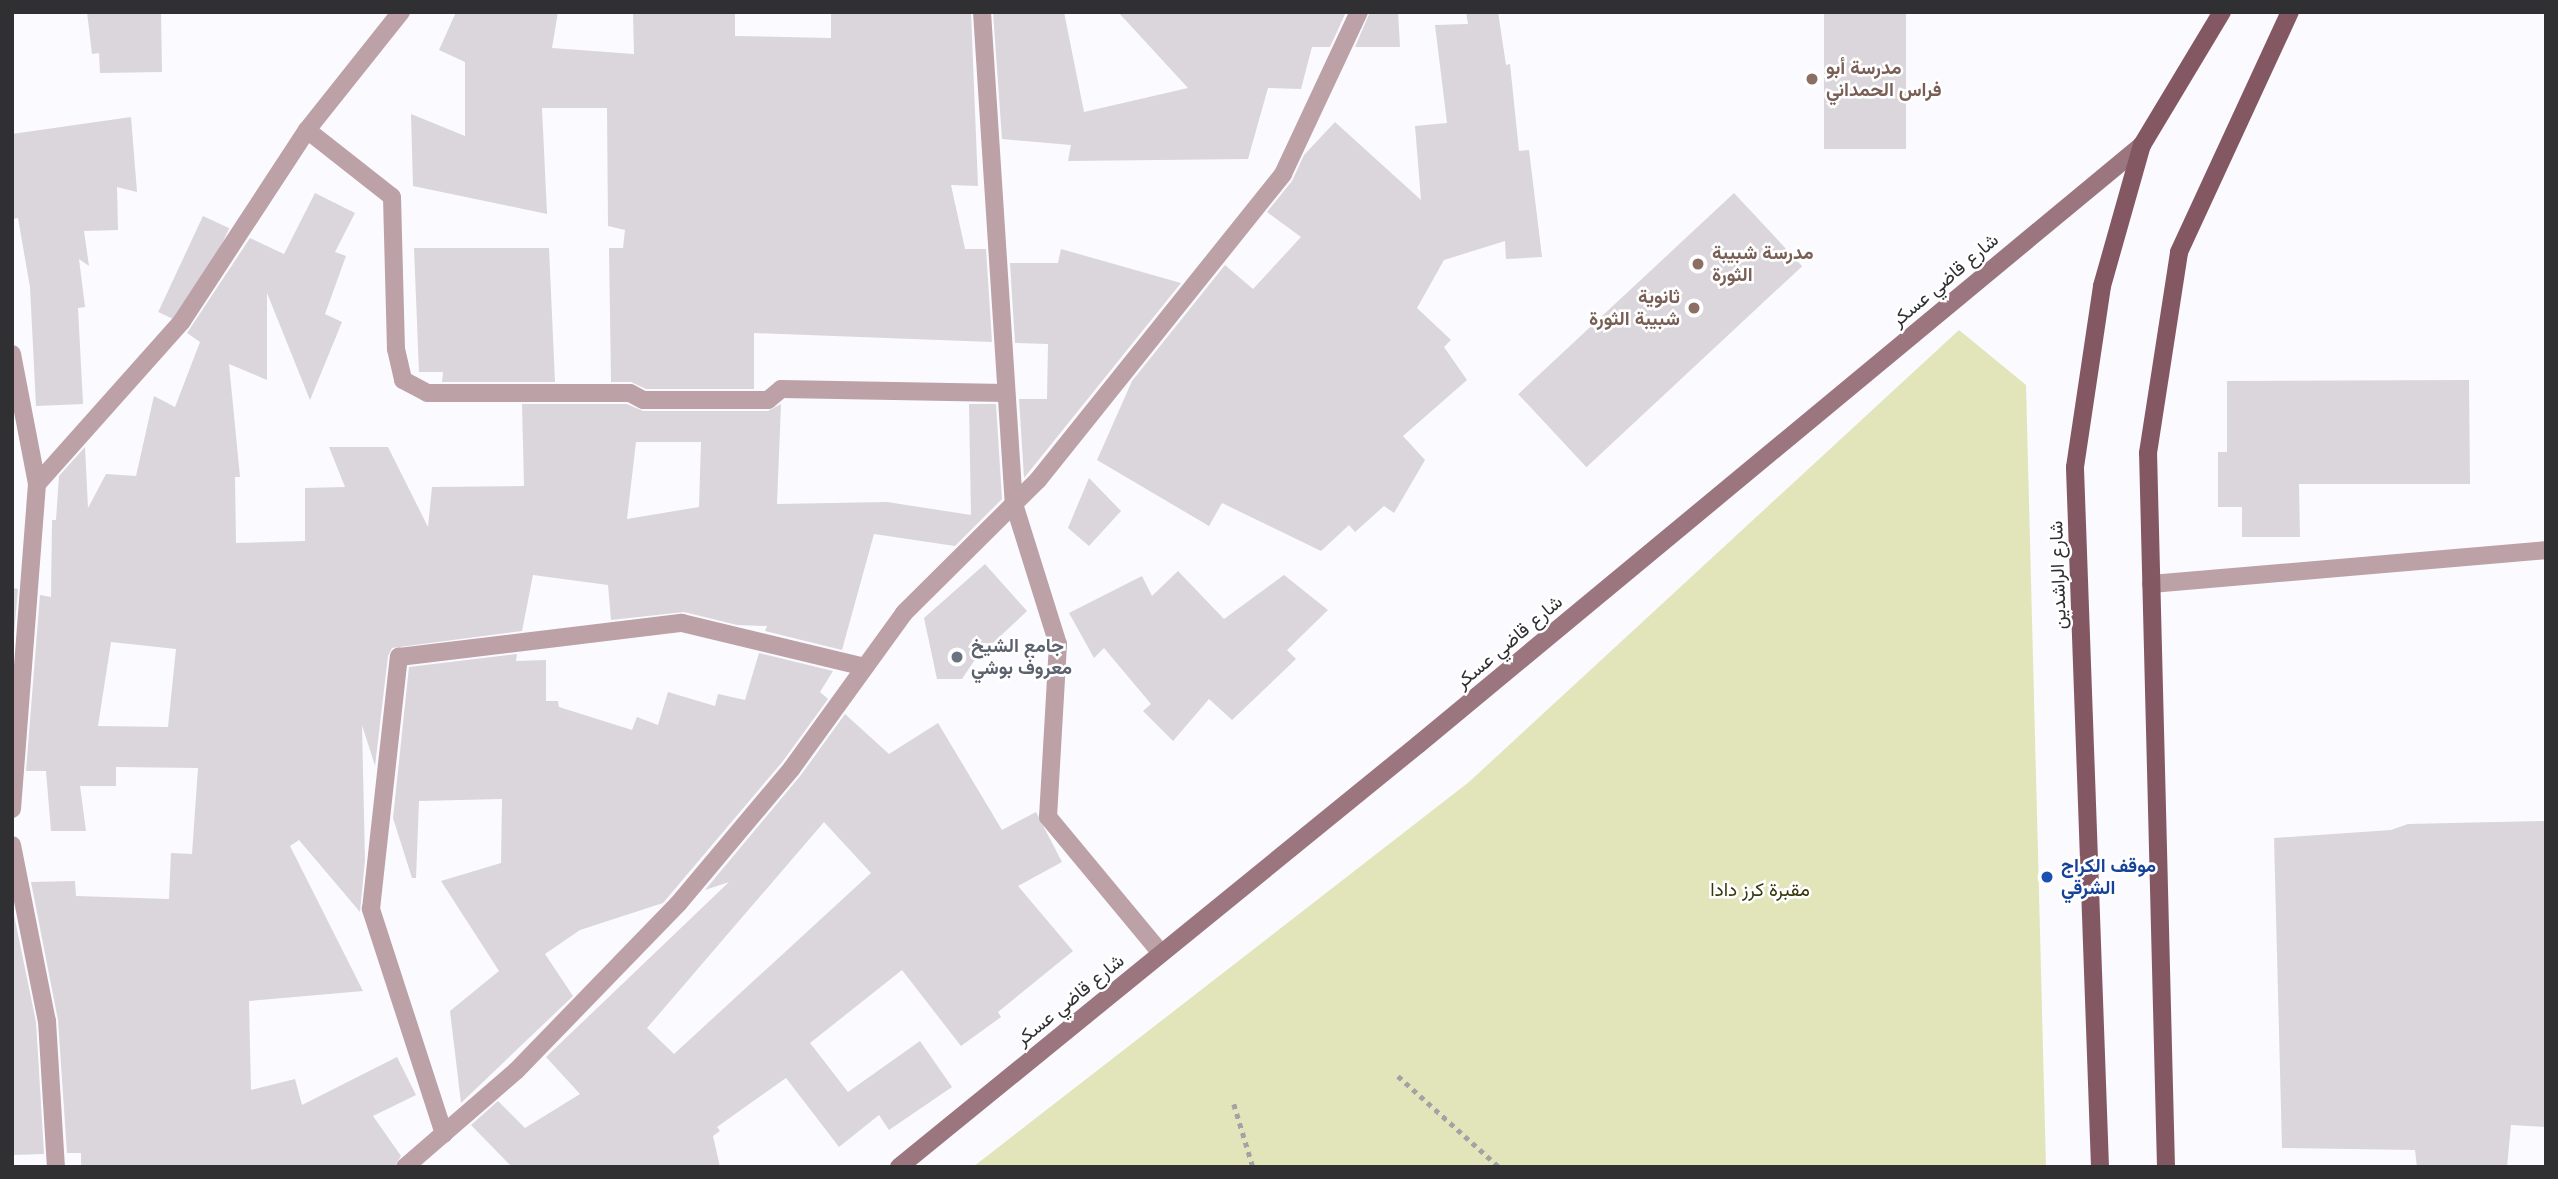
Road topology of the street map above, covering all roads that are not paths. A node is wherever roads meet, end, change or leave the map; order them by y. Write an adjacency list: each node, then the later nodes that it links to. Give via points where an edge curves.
1 (401, 12): 6 (street)
2 (982, 12): 9 (street)
3 (1359, 12): 11 (street, via 1283,174)
4 (2222, 12): 7 (main road, شارع الراشدين)
5 (2290, 12): 14 (main road, via 2179,252 2148,453)
6 (307, 130): 9 (street, via 392,197 396,349 403,380 427,393 630,393 643,400 768,400 782,388); 10 (street, via 182,321)
7 (2142, 145): 18 (main road, شارع قاضي عسكر); 23 (main road, شارع الراشدين, via 2102,286 2075,467)
8 (12, 354): 10 (street)
9 (1006, 393): 11 (street)
10 (37, 484): 13 (street)
11 (1014, 504): 15 (street, via 904,613); 18 (street, via 1058,644 1048,817)
12 (2546, 550): 14 (street)
13 (20, 577): 16 (street)
14 (2151, 583): 24 (main road)
15 (865, 667): 19 (street, via 792,768 678,904 526,1062); 19 (street, via 682,623 398,657 371,909)
16 (12, 809)
17 (12, 845): 20 (street, via 47,1021)
18 (1161, 953): 22 (main road, شارع قاضي عسكر)
19 (444, 1134): 21 (street)
20 (56, 1167)
21 (405, 1167)
22 (899, 1167)
23 (2100, 1167)
24 (2166, 1167)

